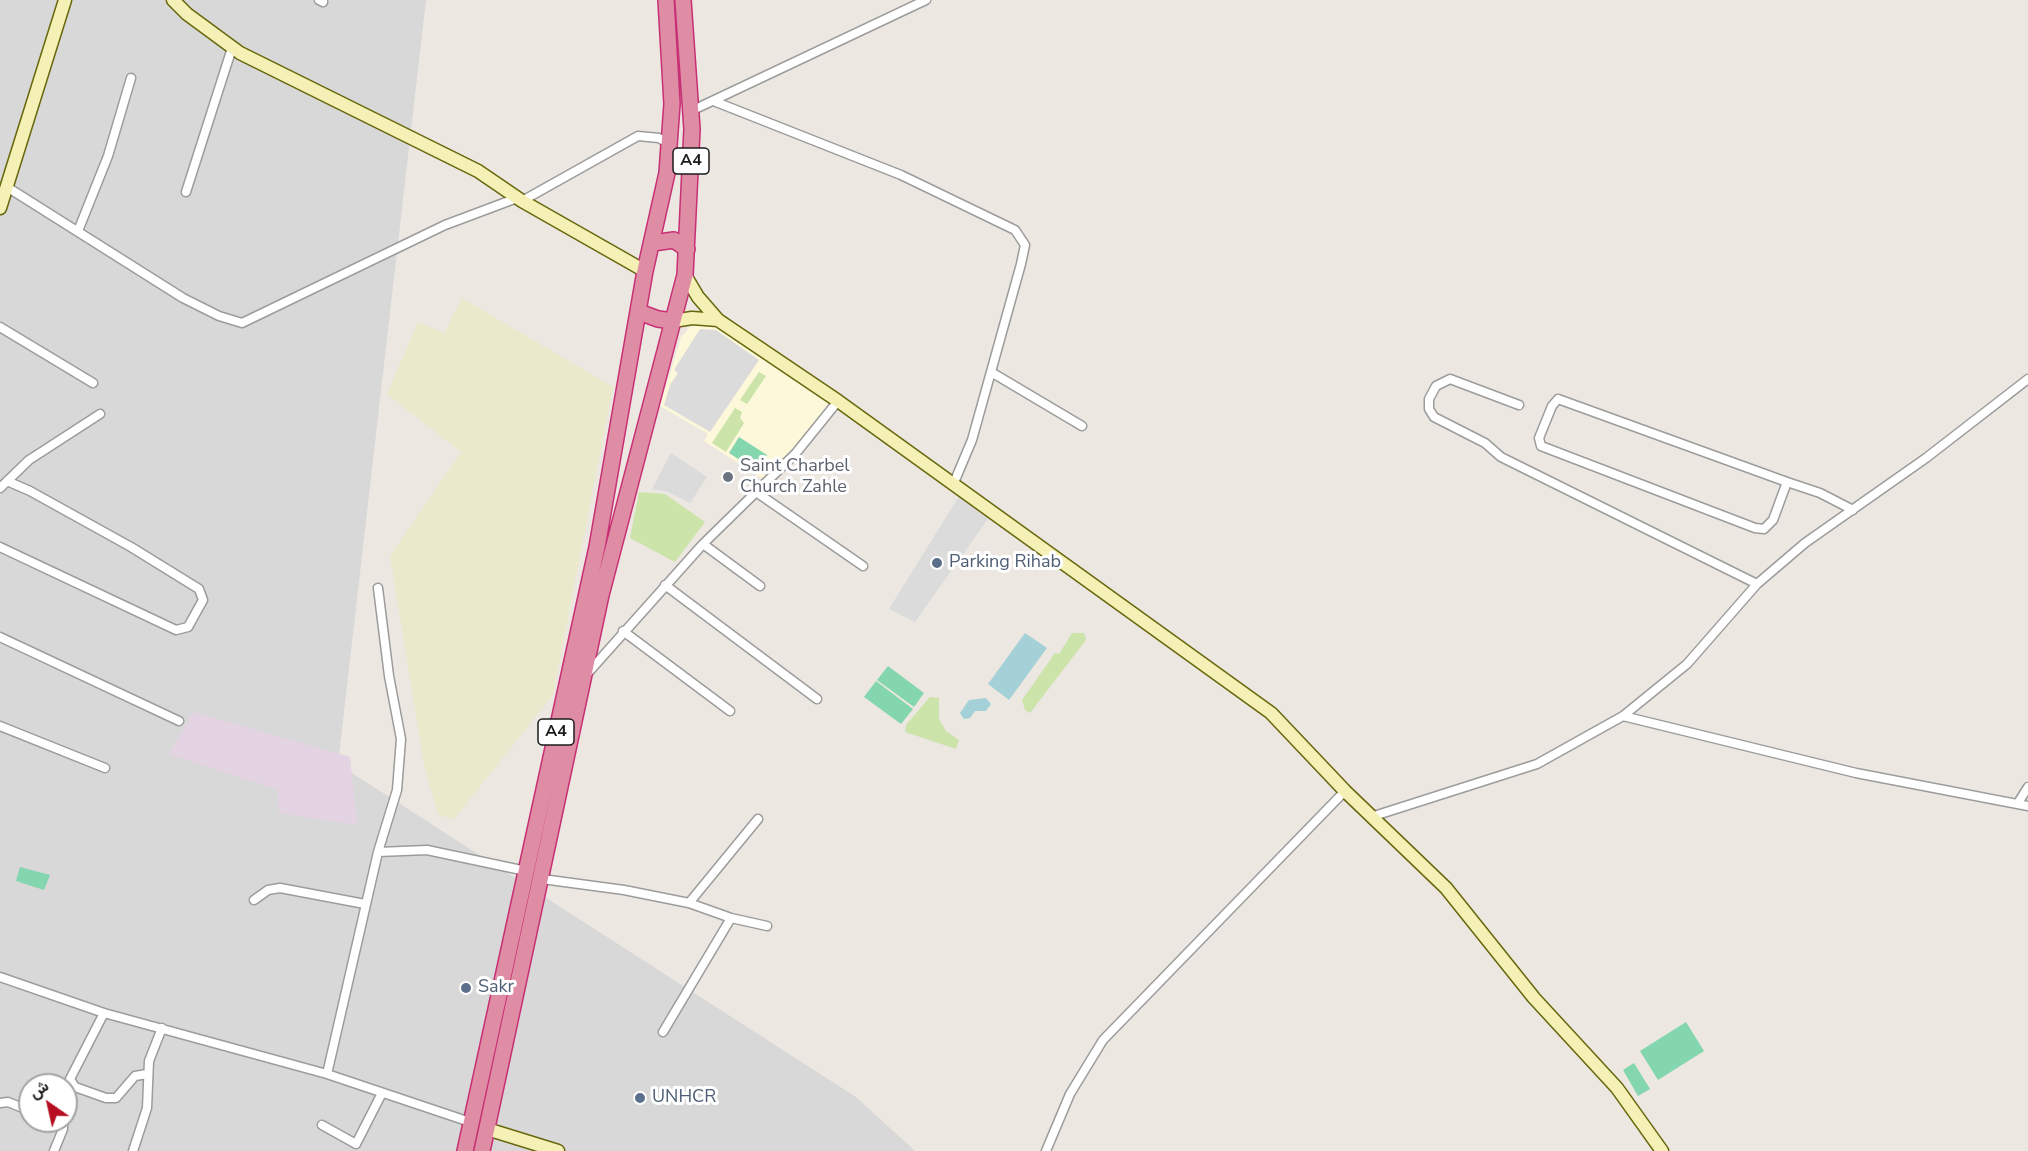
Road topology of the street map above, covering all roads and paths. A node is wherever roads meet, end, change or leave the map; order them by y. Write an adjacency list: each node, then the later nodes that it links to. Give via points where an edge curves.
1 (65, 0): 11 (street)
2 (173, 0): 6 (street)
3 (666, 0): 10 (highway, A4, via 671,56)
4 (683, 0): 9 (highway, A4)
5 (926, 0): 8 (street)
6 (232, 48): 12 (street); 13 (street, via 442,152)
7 (131, 78): 15 (street, via 108,156)
8 (716, 102): 9 (street); 24 (street, via 900,176 1016,230 1024,245)
9 (691, 111): 17 (highway, A4)
10 (671, 145): 13 (street, via 658,138 638,136); 16 (highway, A4)
11 (6, 187): 14 (street); 15 (street)
12 (186, 192)
13 (520, 200): 15 (street, via 444,225 242,323 183,298); 18 (street)
14 (0, 208)
15 (78, 231)
16 (653, 243): 17 (highway, via 674,240); 18 (highway, A4)
17 (687, 249): 19 (highway, A4)
18 (645, 271): 20 (highway, A4)
19 (685, 275): 21 (street); 22 (highway, A4)
20 (639, 312): 22 (highway); 60 (highway, A4, via 597,547)
21 (718, 320): 22 (street); 27 (street)
22 (673, 321): 46 (highway, A4, via 609,558)
23 (0, 327): 26 (street)
24 (991, 372): 30 (street); 33 (street, via 972,440)
25 (2028, 379): 36 (street)
26 (93, 383)
27 (838, 401): 33 (street); 35 (street)
28 (1519, 405): 40 (street, via 1450,379 1436,386 1429,399 1434,417 1485,443 1501,457)
29 (100, 414): 31 (street, via 29,460)
30 (1082, 426)
31 (7, 481): 34 (street); 38 (street, via 131,547 199,589 203,600 188,627 176,630)
32 (1787, 482): 32 (street, via 1564,400 1558,399 1552,406 1539,438 1541,446 1755,528 1768,526); 36 (street, via 1820,492)
33 (953, 485): 54 (street, via 1271,712)
34 (0, 488)
35 (756, 492): 37 (street); 39 (street)
36 (1853, 510): 40 (street, via 1805,543)
37 (703, 544): 41 (street); 42 (street)
38 (0, 547)
39 (862, 566)
40 (1757, 584): 49 (street, via 1687,664)
41 (665, 585): 44 (street); 47 (street)
42 (760, 586)
43 (378, 588): 59 (street, via 401,739 397,790)
44 (623, 631): 46 (street); 48 (street)
45 (0, 637): 50 (street)
46 (584, 678): 61 (highway, A4)
47 (817, 699)
48 (730, 711)
49 (1623, 716): 55 (street, via 1856,773); 57 (street, via 1544,761)
50 (179, 721)
51 (0, 726): 52 (street)
52 (105, 768)
53 (2028, 787): 55 (street)
54 (1345, 791): 57 (street); 85 (street, via 1102,1040 1070,1094)
55 (2018, 803): 56 (street)
56 (2028, 806)
57 (1374, 816): 86 (street, via 1446,888 1534,998 1617,1088)
58 (758, 819): 64 (street)
59 (378, 852): 60 (street, via 427,850); 63 (street)
60 (526, 871): 76 (highway, A4)
61 (542, 879): 64 (street); 78 (highway, A4)
62 (254, 900): 63 (street, via 268,890 280,888)
63 (365, 903): 72 (street)
64 (689, 903): 65 (street)
65 (731, 918): 66 (street); 70 (street)
66 (767, 926)
67 (0, 977): 68 (street)
68 (104, 1013): 69 (street); 71 (street, via 70,1079 75,1087 116,1098 135,1076)
69 (162, 1028): 71 (street); 72 (street)
70 (663, 1032)
71 (147, 1074): 81 (street, via 147,1108)
72 (327, 1074): 73 (street)
73 (382, 1093): 76 (street); 77 (street, via 357,1144)
74 (0, 1103): 75 (street)
75 (18, 1106)
76 (470, 1122): 82 (highway, A4)
77 (322, 1125)
78 (487, 1128): 83 (highway, A4); 84 (street)
79 (61, 1133): 80 (street)
80 (54, 1151)
81 (133, 1151)
82 (465, 1151)
83 (482, 1151)
84 (558, 1151)
85 (1046, 1151)
86 (1662, 1151)

